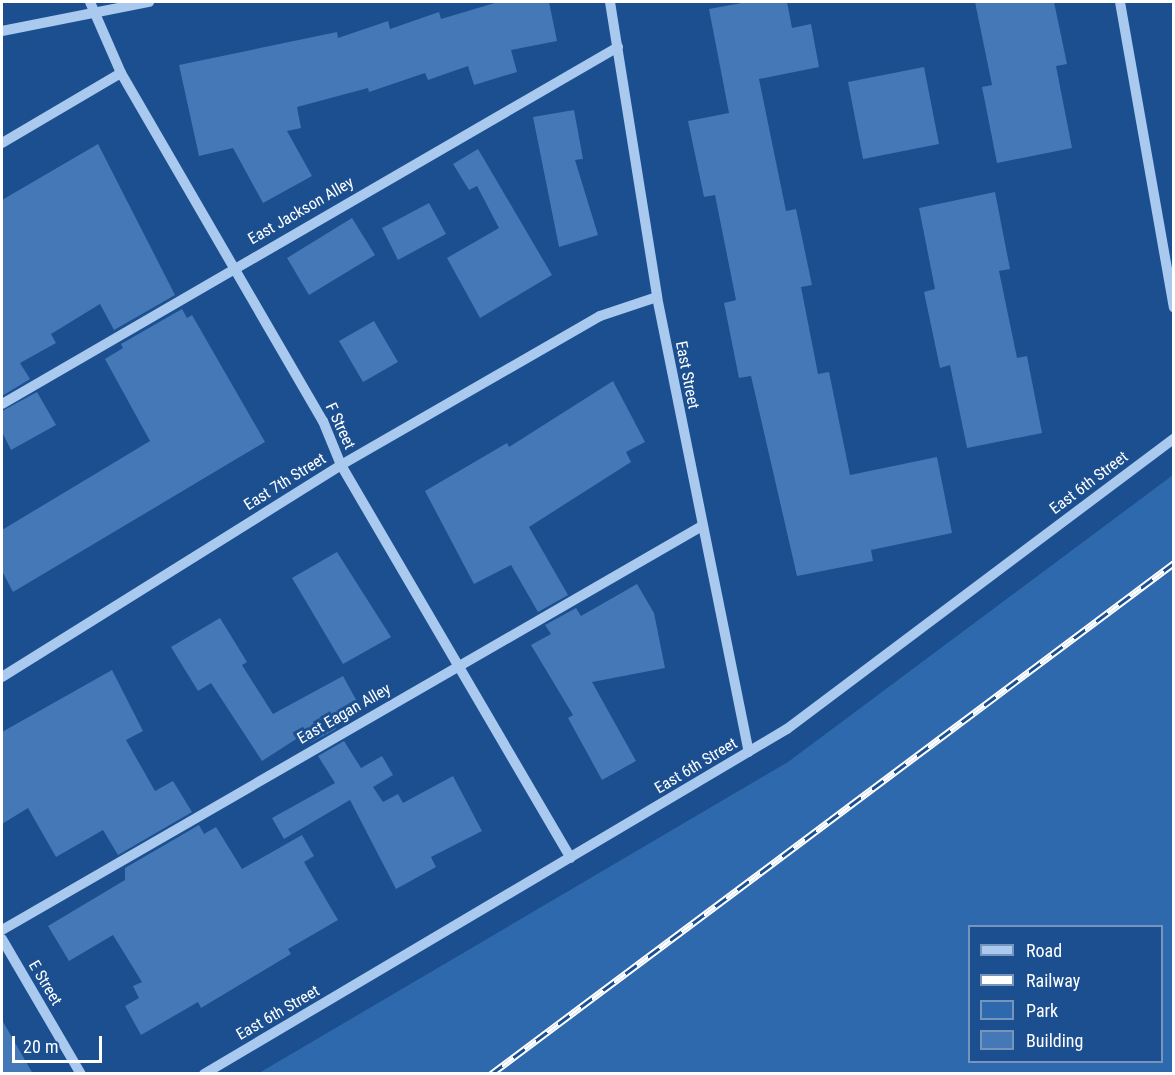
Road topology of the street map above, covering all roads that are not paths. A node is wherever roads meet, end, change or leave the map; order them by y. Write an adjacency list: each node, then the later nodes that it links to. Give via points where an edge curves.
1 (90, 2): 5 (street, F Street)
2 (149, 2): 5 (street)
3 (610, 2): 7 (street, East Street)
4 (1120, 2): 12 (street)
5 (93, 13): 6 (street); 8 (street, F Street)
6 (2, 31)
7 (618, 47): 10 (street, East Jackson Alley); 11 (street, East Street)
8 (121, 73): 9 (street); 10 (street, F Street)
9 (2, 143)
10 (233, 267): 13 (street, East Jackson Alley); 15 (street, F Street, via 323,421)
11 (657, 297): 15 (street, East 7th Street, via 600,316); 16 (street, East Street)
12 (1173, 307)
13 (2, 404)
14 (1173, 438): 19 (street, East 6th Street)
15 (341, 465): 17 (street, F Street); 18 (street, East 7th Street)
16 (702, 526): 17 (street, East Eagan Alley); 19 (street, East Street)
17 (458, 665): 20 (street, F Street); 21 (street, East Eagan Alley)
18 (2, 677)
19 (748, 752): 20 (street, East 6th Street)
20 (571, 858): 24 (street, East 6th Street)
21 (2, 930)
22 (2, 939): 23 (street, E Street)
23 (81, 1074)
24 (204, 1074)

